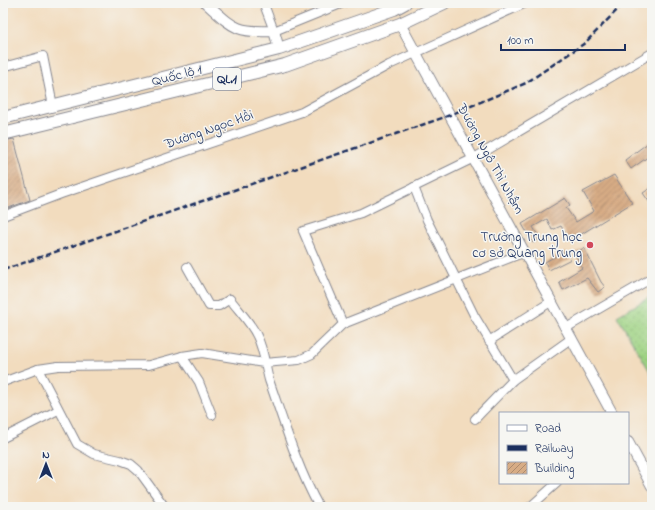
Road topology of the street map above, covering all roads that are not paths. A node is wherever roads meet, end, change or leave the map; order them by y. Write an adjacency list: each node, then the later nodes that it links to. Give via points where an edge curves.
1 (206, 3): 9 (main road, via 232,27 258,32)
2 (266, 3): 9 (street, via 265,7)
3 (343, 3): 9 (street)
4 (405, 3): 7 (highway, Quốc lộ 1 / QL.1)
5 (444, 3): 8 (highway, Quốc lộ 1 / QL.1)
6 (526, 3): 11 (street, Đường Ngọc Hồi)
7 (392, 9): 8 (highway); 10 (highway, Quốc lộ 1 / QL.1)
8 (400, 24): 11 (main road, Đường Ngô Thì Nhậm); 16 (highway, Quốc lộ 1 / QL.1, via 285,65)
9 (274, 31): 10 (main road)
10 (279, 49): 14 (highway, Quốc lộ 1 / QL.1)
11 (416, 53): 17 (main road, Đường Ngô Thì Nhậm); 19 (street, Đường Ngọc Hồi, via 302,112)
12 (652, 53): 17 (street)
13 (3, 68): 14 (street, via 43,56)
14 (53, 106): 15 (highway, Quốc lộ 1 / QL.1)
15 (3, 118)
16 (3, 134)
17 (474, 158): 18 (street); 20 (main road, Đường Ngô Thì Nhậm)
18 (414, 187): 23 (street); 25 (street, via 361,213 303,231)
19 (3, 216)
20 (525, 252): 23 (street); 24 (main road, Đường Ngô Thì Nhậm)
21 (187, 267): 30 (street, via 209,306 219,306 230,299 257,335 263,350)
22 (652, 278): 26 (street)
23 (456, 279): 25 (street); 28 (street)
24 (552, 301): 26 (main road, Đường Ngô Thì Nhậm); 28 (street)
25 (343, 324): 30 (street, via 312,354 299,360)
26 (566, 328): 27 (main road, Đường Ngô Thì Nhậm)
27 (572, 338): 32 (street); 35 (main road, Đường Ngô Thì Nhậm)
28 (489, 341): 32 (street)
29 (182, 356): 30 (street, via 202,354); 31 (street, via 149,365 58,366); 36 (street, via 199,382)
30 (264, 363): 43 (street, via 304,479)
31 (38, 369): 33 (street); 34 (street)
32 (513, 380): 37 (street)
33 (3, 382)
34 (58, 410): 38 (street); 42 (street, via 77,444 94,454 131,464)
35 (611, 412)
36 (212, 415)
37 (475, 419)
38 (3, 438)
39 (629, 444): 41 (main road)
40 (556, 484): 44 (street)
41 (652, 486)
42 (165, 507)
43 (319, 507)
44 (530, 507)

